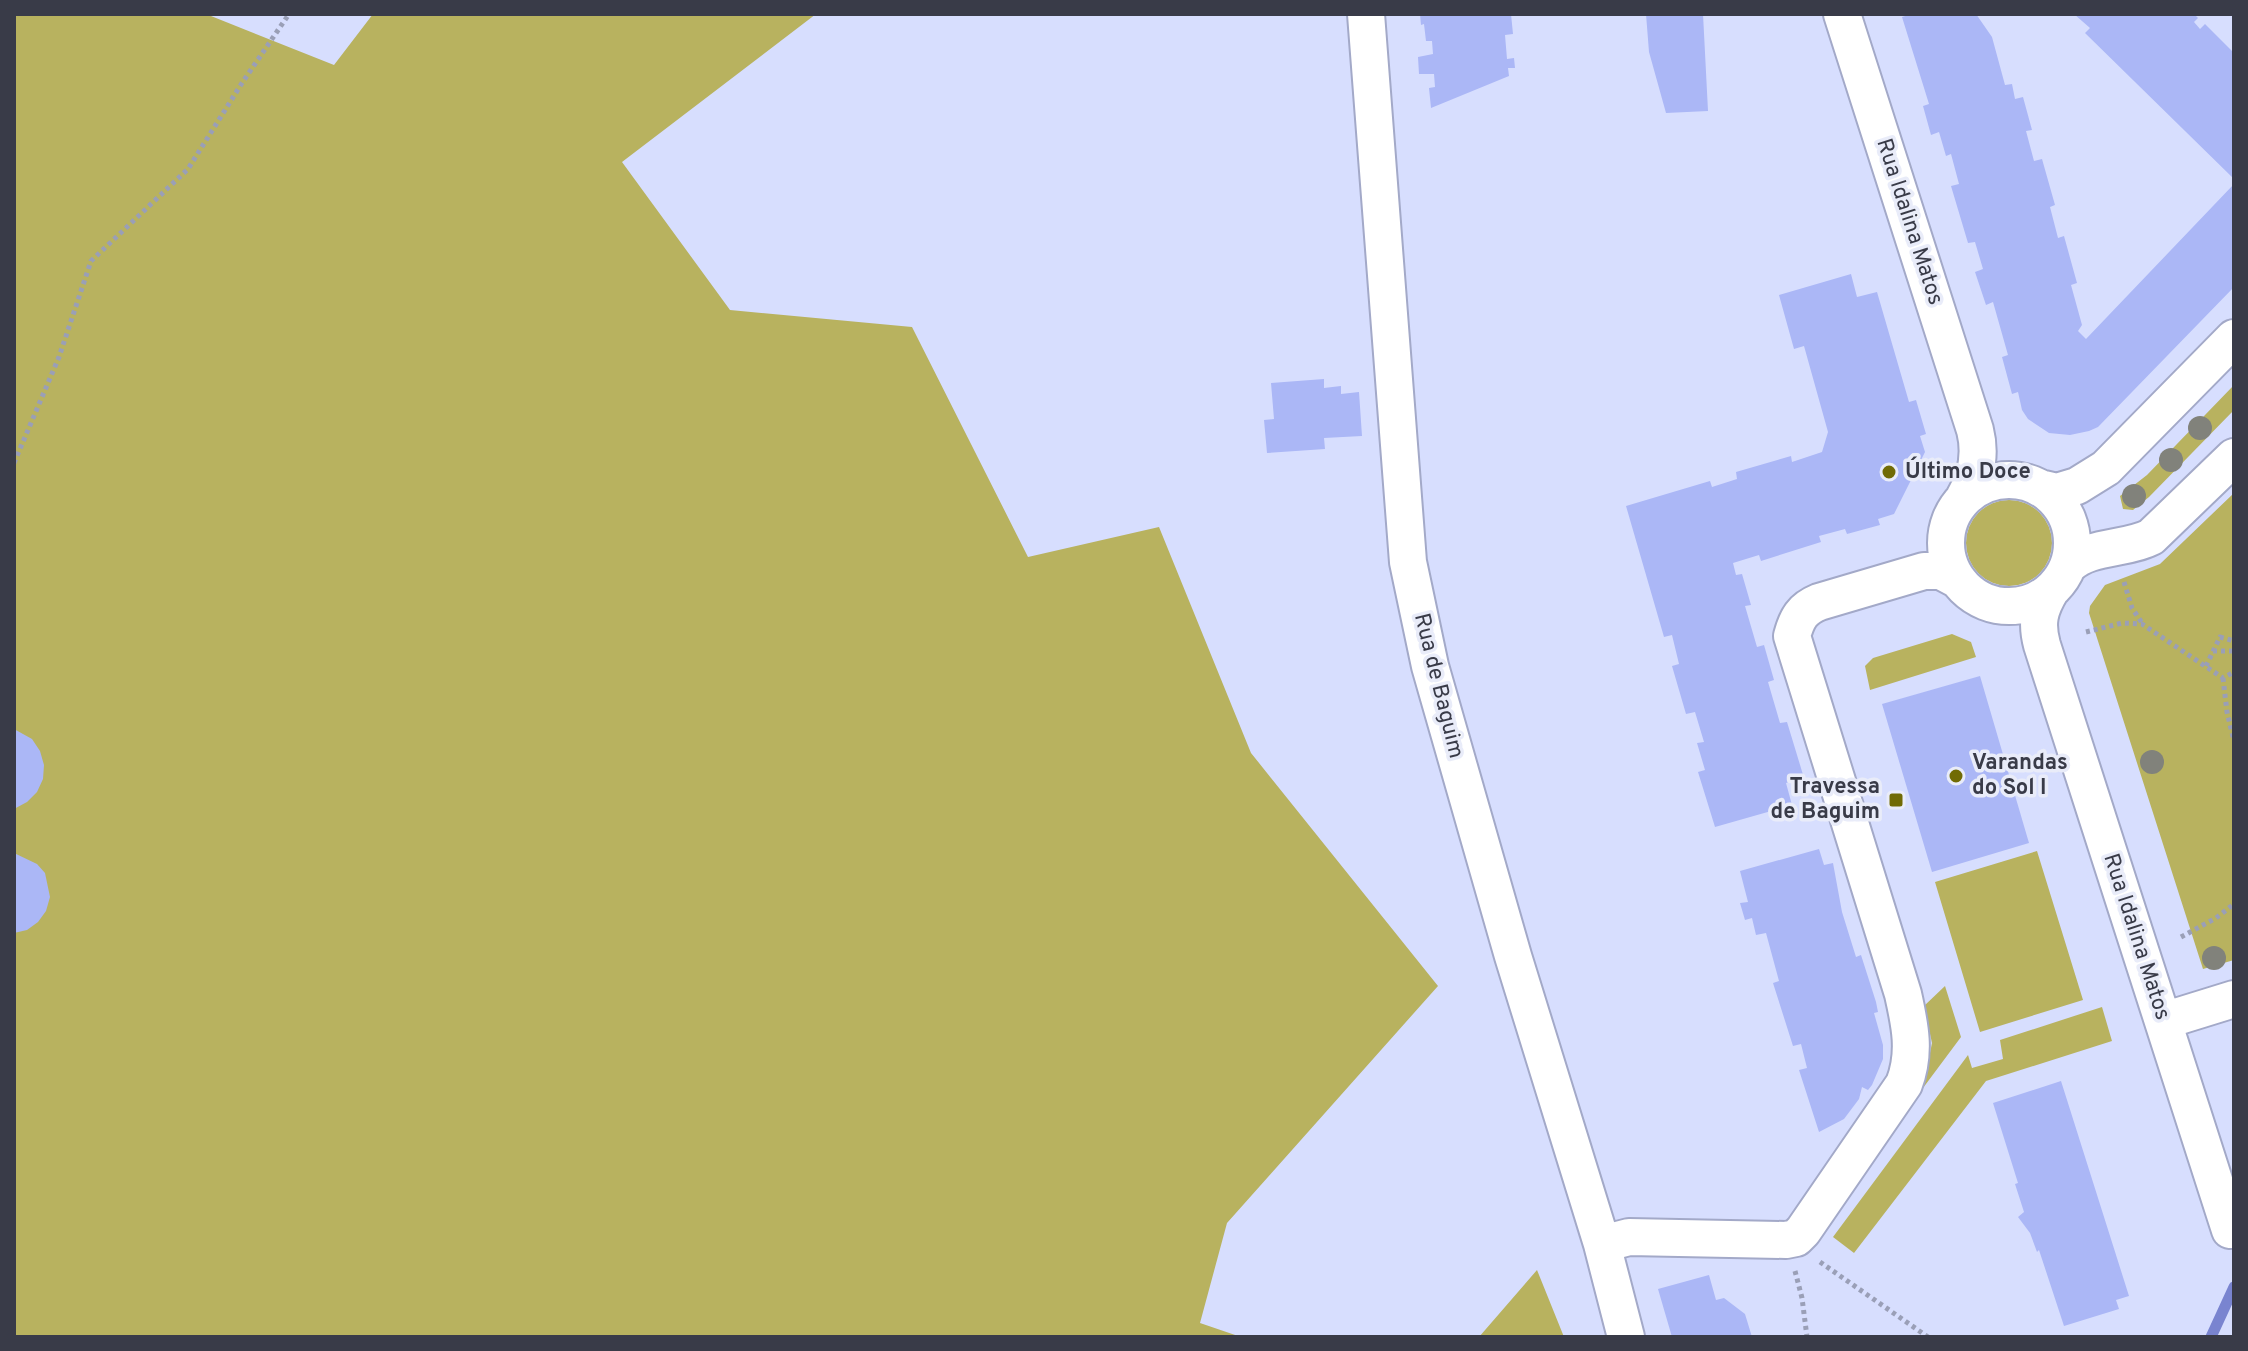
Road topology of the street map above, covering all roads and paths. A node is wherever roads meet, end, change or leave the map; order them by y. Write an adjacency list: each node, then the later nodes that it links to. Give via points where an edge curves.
1 (289, 14): 7 (path, via 188,169 91,261 59,357)
2 (1366, 14): 32 (street, Rua de Baguim, via 1408,562 1430,666)
3 (1842, 14): 5 (street, Rua Idalina Matos)
4 (2234, 338): 8 (street, via 2106,468 2057,492)
5 (1975, 430): 8 (street, Rua Idalina Matos, via 1996,464); 9 (street, Rua Idalina Matos, via 1976,471)
6 (2234, 457): 13 (street, via 2151,537 2081,557)
7 (14, 463)
8 (2034, 485): 9 (street, via 2002,479); 13 (street, via 2059,504 2070,523 2073,544)
9 (1964, 498): 10 (street, via 1952,515)
10 (1946, 540): 12 (street, via 1933,562); 14 (street)
11 (2123, 573): 16 (path)
12 (1913, 574): 14 (street, via 1941,571); 31 (street, via 1806,608 1792,636 1903,994 1912,1045 1911,1066 1894,1102 1803,1231)
13 (2060, 578): 15 (street, via 2044,597); 19 (street, Rua Idalina Matos, via 2037,626)
14 (1958, 580): 15 (street, via 1984,602)
15 (2002, 607): 19 (street, Rua Idalina Matos, via 2023,616)
16 (2142, 624): 17 (path); 22 (path)
17 (2086, 632)
18 (2234, 641): 20 (path, via 2220,637)
19 (2042, 645): 29 (street, Rua Idalina Matos)
20 (2213, 651): 21 (path); 22 (path)
21 (2234, 651)
22 (2206, 666): 24 (path)
23 (2234, 672): 24 (path)
24 (2223, 678): 25 (path)
25 (2234, 741)
26 (2234, 904): 27 (path)
27 (2181, 937)
28 (2234, 999): 29 (street)
29 (2163, 1021): 30 (street, Rua Idalina Matos)
30 (2230, 1230)
31 (1786, 1240): 32 (street, via 1629,1237); 34 (path); 35 (path)
32 (1602, 1244): 33 (street, Rua de Baguim)
33 (1626, 1337)
34 (1807, 1337)
35 (1928, 1337)

